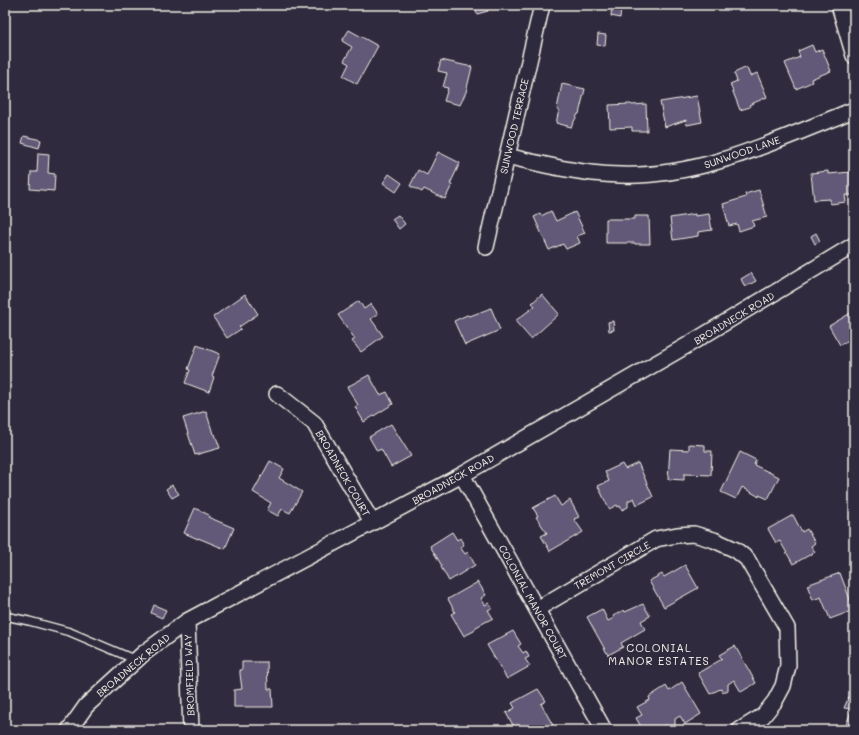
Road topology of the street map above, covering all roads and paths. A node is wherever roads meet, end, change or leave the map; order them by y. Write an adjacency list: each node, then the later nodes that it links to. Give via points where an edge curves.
1 (542, 5): 5 (street, SUNWOOD TERRACE)
2 (839, 5): 3 (street)
3 (854, 56)
4 (854, 110): 5 (street, SUNWOOD LANE, via 733,157 664,174 620,176 575,172)
5 (507, 156): 7 (street, SUNWOOD TERRACE)
6 (854, 245): 9 (street, BROADNECK ROAD, via 686,346)
7 (486, 247)
8 (277, 394): 10 (street, BROADNECK COURT, via 314,423)
9 (462, 475): 10 (street, BROADNECK ROAD); 11 (street, COLONIAL MANOR COURT)
10 (372, 522): 13 (street, BROADNECK ROAD)
11 (537, 609): 17 (street, COLONIAL MANOR COURT); 18 (street, TREMONT CIRCLE, via 656,539 694,534 736,550 748,559 787,628 788,666 783,686 775,701 763,716)
12 (5, 616): 14 (lane, via 70,632)
13 (187, 621): 14 (street, BROADNECK ROAD); 16 (street, BROMFIELD WAY)
14 (136, 660): 15 (street, BROADNECK ROAD, via 86,706)
15 (69, 730)
16 (191, 730)
17 (604, 730)
18 (740, 730)

